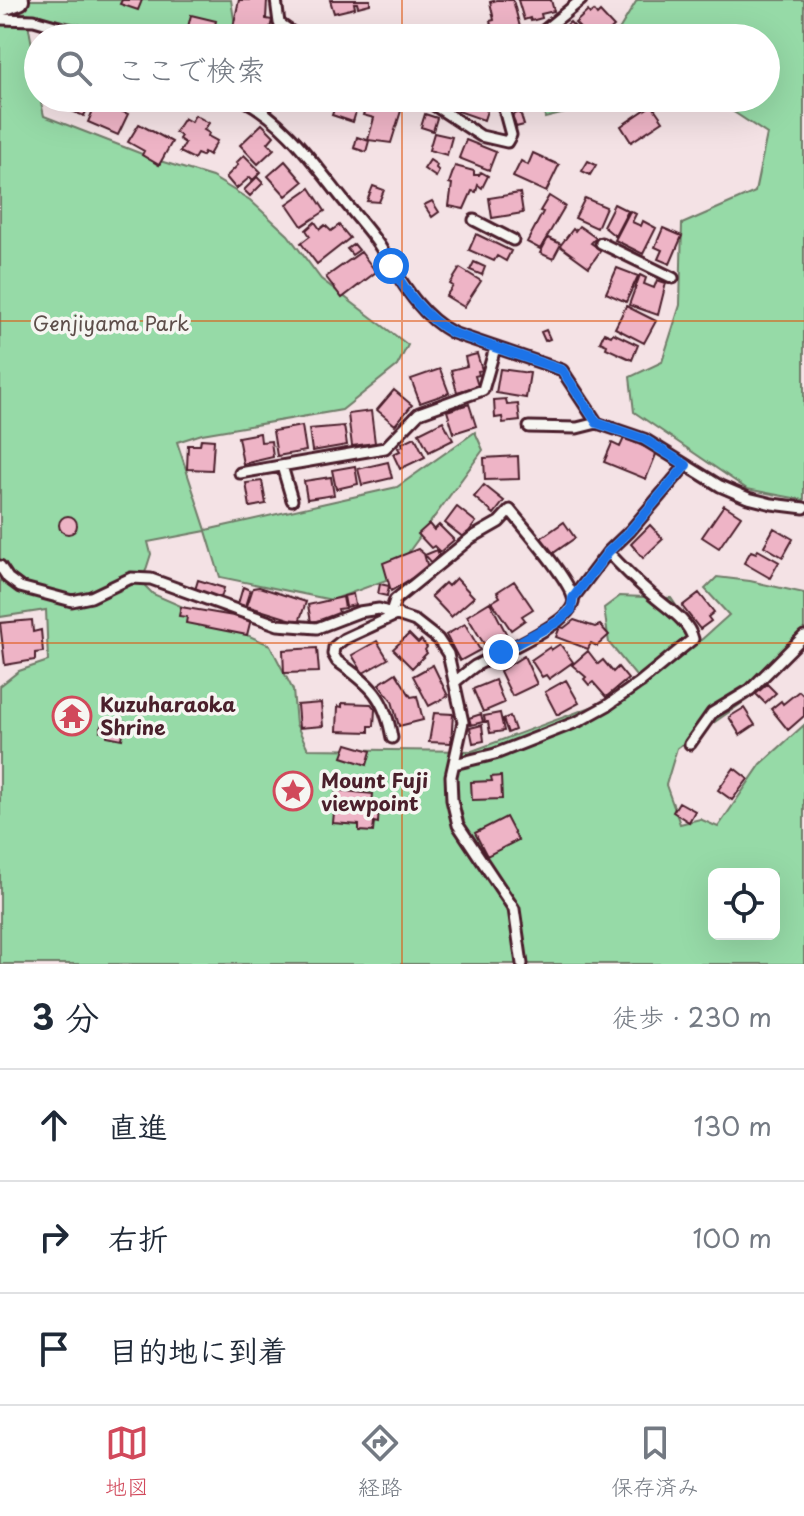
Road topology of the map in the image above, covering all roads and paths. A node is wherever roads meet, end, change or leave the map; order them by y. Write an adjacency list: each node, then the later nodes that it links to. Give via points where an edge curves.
1 (19, 0): 5 (street)
2 (276, 0): 9 (lane)
3 (563, 0): 6 (lane)
4 (581, 0): 6 (lane)
5 (0, 7)
6 (567, 12): 10 (lane)
7 (0, 19): 8 (lane)
8 (48, 24)
9 (280, 24)
10 (552, 24)
11 (264, 112): 18 (lane, via 320,170 378,243 411,298 437,325)
12 (444, 112): 13 (lane, via 481,136 507,142 511,135)
13 (505, 112)
14 (474, 220): 15 (lane)
15 (513, 240)
16 (601, 243): 17 (lane)
17 (673, 278)
18 (495, 348): 19 (lane, via 562,370); 22 (lane, via 483,390 419,413 385,448)
19 (597, 423): 20 (lane); 21 (lane, via 644,439)
20 (529, 427)
21 (686, 465): 25 (lane, via 748,498); 26 (lane)
22 (282, 466): 23 (lane); 24 (lane)
23 (240, 473)
24 (292, 500)
25 (804, 508)
26 (608, 552): 28 (lane); 34 (lane, via 676,614 693,639 639,683 579,721)
27 (0, 566): 29 (lane, via 20,587 72,601 131,578 169,583 278,625 317,628 359,612)
28 (573, 598): 29 (lane, via 510,510 395,600); 31 (lane, via 571,610 557,622)
29 (394, 613): 31 (lane, via 438,639); 32 (lane, via 344,639 333,654 384,705)
30 (804, 636): 33 (lane, via 750,690 712,713)
31 (455, 682): 34 (lane, via 463,722)
32 (392, 738)
33 (690, 744)
34 (454, 764): 35 (lane, via 452,800 458,825 514,909)
35 (522, 964)

